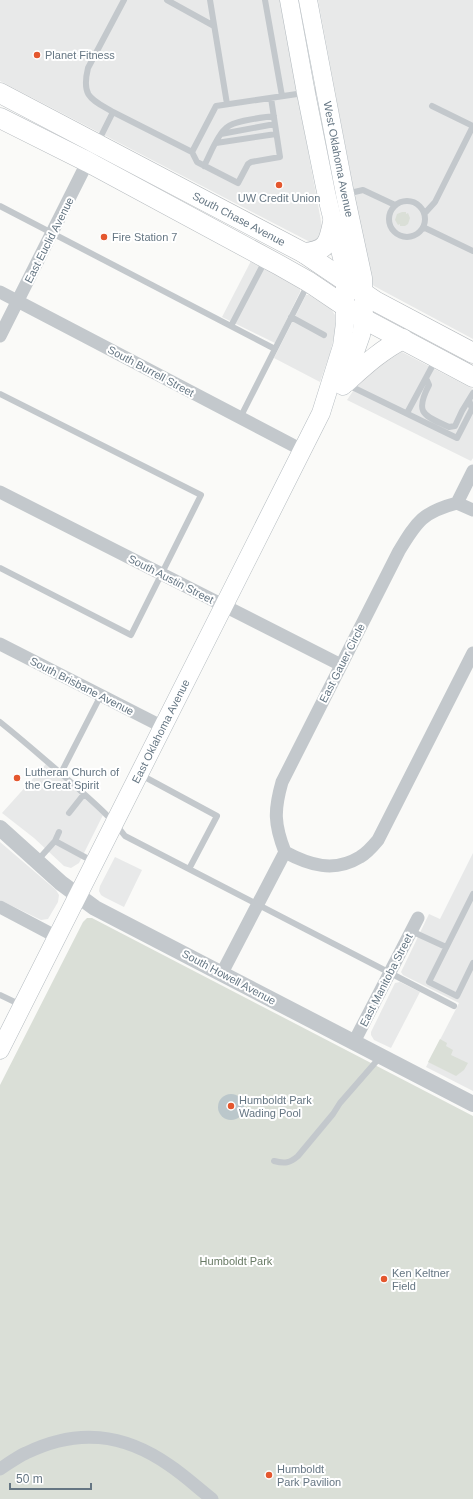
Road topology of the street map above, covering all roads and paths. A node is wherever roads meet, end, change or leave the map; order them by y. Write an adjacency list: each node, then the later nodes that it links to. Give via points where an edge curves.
1 (124, 0): 15 (lane, via 88,68 86,79 87,92 91,100)
2 (168, 0): 7 (lane)
3 (210, 0): 7 (lane)
4 (265, 0): 11 (lane)
5 (288, 0): 10 (main road, West Oklahoma Avenue)
6 (308, 0): 8 (main road, West Oklahoma Avenue)
7 (214, 26): 13 (lane)
8 (325, 90): 10 (lane); 29 (main road, West Oklahoma Avenue)
9 (0, 93): 22 (main road, South Chase Avenue)
10 (306, 93): 11 (lane); 29 (main road, West Oklahoma Avenue)
11 (282, 96): 12 (lane)
12 (271, 98): 13 (lane); 16 (lane)
13 (227, 104): 24 (lane, via 216,106)
14 (432, 106): 19 (lane)
15 (113, 112): 22 (lane); 24 (lane)
16 (274, 116): 18 (lane); 20 (lane, via 233,124)
17 (0, 118): 25 (main road, South Chase Avenue)
18 (275, 124): 20 (lane); 21 (lane)
19 (473, 126): 32 (lane, via 435,202)
20 (221, 134): 23 (lane)
21 (276, 134): 23 (lane); 26 (lane, via 280,157 251,162 238,183)
22 (97, 143): 25 (street, East Euclid Avenue); 27 (main road, South Chase Avenue)
23 (216, 143): 26 (lane)
24 (192, 152): 26 (lane, via 197,162)
25 (88, 162): 28 (main road, South Chase Avenue); 35 (street, East Euclid Avenue)
26 (204, 166)
27 (148, 170): 28 (main road); 37 (main road, South Chase Avenue)
28 (138, 189): 38 (main road, South Chase Avenue)
29 (336, 196): 30 (lane, via 363,190); 33 (main road, West Oklahoma Avenue); 42 (main road, West Oklahoma Avenue, via 363,278)
30 (395, 205): 32 (lane, via 408,200 415,202); 34 (lane, via 389,218 390,225 400,236 414,236)
31 (0, 206): 35 (lane)
32 (424, 213): 34 (lane)
33 (333, 222): 37 (main road, via 327,245 315,252); 39 (main road, West Oklahoma Avenue, via 344,266)
34 (423, 227): 36 (lane)
35 (52, 233): 43 (street, East Euclid Avenue); 47 (lane)
36 (473, 251)
37 (304, 253): 39 (main road, South Chase Avenue)
38 (266, 258): 40 (main road, South Chase Avenue); 47 (lane)
39 (345, 281): 42 (main road, South Chase Avenue); 44 (main road, West Oklahoma Avenue)
40 (309, 282): 44 (main road, South Chase Avenue); 45 (lane)
41 (0, 292): 43 (street, South Burrell Street)
42 (365, 294): 46 (main road, West Oklahoma Avenue); 51 (main road, South Chase Avenue)
43 (18, 301): 49 (street, East Euclid Avenue); 63 (street, South Burrell Street)
44 (345, 307): 46 (main road, South Chase Avenue); 61 (main road, East Oklahoma Avenue, via 342,346)
45 (291, 317): 48 (lane); 52 (lane)
46 (364, 319): 50 (main road, South Chase Avenue); 57 (main road, East Oklahoma Avenue)
47 (231, 326): 52 (lane)
48 (324, 335)
49 (0, 336)
50 (403, 339): 54 (main road, South Chase Avenue); 57 (main road, via 379,354)
51 (446, 339): 53 (main road, South Chase Avenue); 54 (main road)
52 (275, 349): 63 (lane)
53 (473, 353)
54 (437, 357): 55 (main road, South Chase Avenue); 56 (lane)
55 (473, 377)
56 (426, 378): 60 (lane, via 428,385 421,404 424,415 452,427); 62 (lane)
57 (345, 383): 61 (main road, East Oklahoma Avenue); 62 (lane)
58 (473, 393): 60 (lane)
59 (0, 394): 70 (lane, via 201,495)
60 (469, 400): 62 (lane, via 472,409 457,438)
61 (321, 413): 64 (main road, East Oklahoma Avenue)
62 (407, 413)
63 (240, 418): 64 (street, South Burrell Street)
64 (302, 450): 71 (main road, East Oklahoma Avenue)
65 (473, 471): 67 (street)
66 (0, 492): 70 (street, South Austin Street)
67 (457, 503): 68 (street); 74 (street, East Gauer Circle, via 439,507 424,516 411,530)
68 (473, 510)
69 (0, 568): 70 (lane, via 131,635)
70 (162, 574): 71 (street, South Austin Street)
71 (224, 606): 74 (street, South Austin Street); 77 (main road, East Oklahoma Avenue)
72 (0, 644): 75 (street, South Brisbane Avenue)
73 (473, 653): 86 (street, via 378,840 360,857 344,864 325,866 303,862)
74 (341, 665): 86 (street, East Gauer Circle, via 280,788 276,818)
75 (101, 695): 77 (street, South Brisbane Avenue); 78 (lane)
76 (0, 722): 78 (lane)
77 (163, 727): 79 (main road, East Oklahoma Avenue)
78 (61, 773): 80 (lane)
79 (139, 775): 82 (main road, East Oklahoma Avenue); 89 (lane, via 217,816)
80 (84, 794): 81 (lane); 82 (lane)
81 (69, 813)
82 (115, 823): 88 (main road, East Oklahoma Avenue); 89 (lane, via 126,836)
83 (0, 828): 87 (street, South Howell Avenue)
84 (59, 832): 85 (lane)
85 (55, 841): 87 (lane); 88 (lane)
86 (285, 852): 92 (street)
87 (37, 861): 91 (street, South Howell Avenue)
88 (95, 862): 91 (main road, East Oklahoma Avenue)
89 (189, 869): 92 (lane)
90 (473, 894): 97 (lane)
91 (78, 896): 96 (main road, East Oklahoma Avenue); 100 (street, South Howell Avenue, via 95,908)
92 (257, 904): 99 (lane); 100 (street)
93 (0, 907): 96 (street)
94 (418, 918): 95 (street, East Manitoba Street)
95 (411, 931): 97 (lane); 99 (street, East Manitoba Street)
96 (57, 937): 102 (main road, East Oklahoma Avenue)
97 (446, 948): 98 (lane, via 429,982 456,996)
98 (473, 963)
99 (390, 972): 103 (lane); 104 (street, East Manitoba Street)
100 (222, 973): 104 (street, South Howell Avenue)
101 (0, 995): 102 (lane)
102 (22, 1006): 105 (main road, East Oklahoma Avenue)
103 (454, 1006)
104 (354, 1042): 106 (street, South Howell Avenue)
105 (0, 1050)
106 (381, 1056): 107 (street, South Howell Avenue); 108 (lane, via 292,1162 285,1164)
107 (473, 1104)
108 (274, 1161)
109 (0, 1469): 110 (street, via 24,1453 63,1440 88,1436 116,1439 134,1445 170,1465)
110 (212, 1499)

